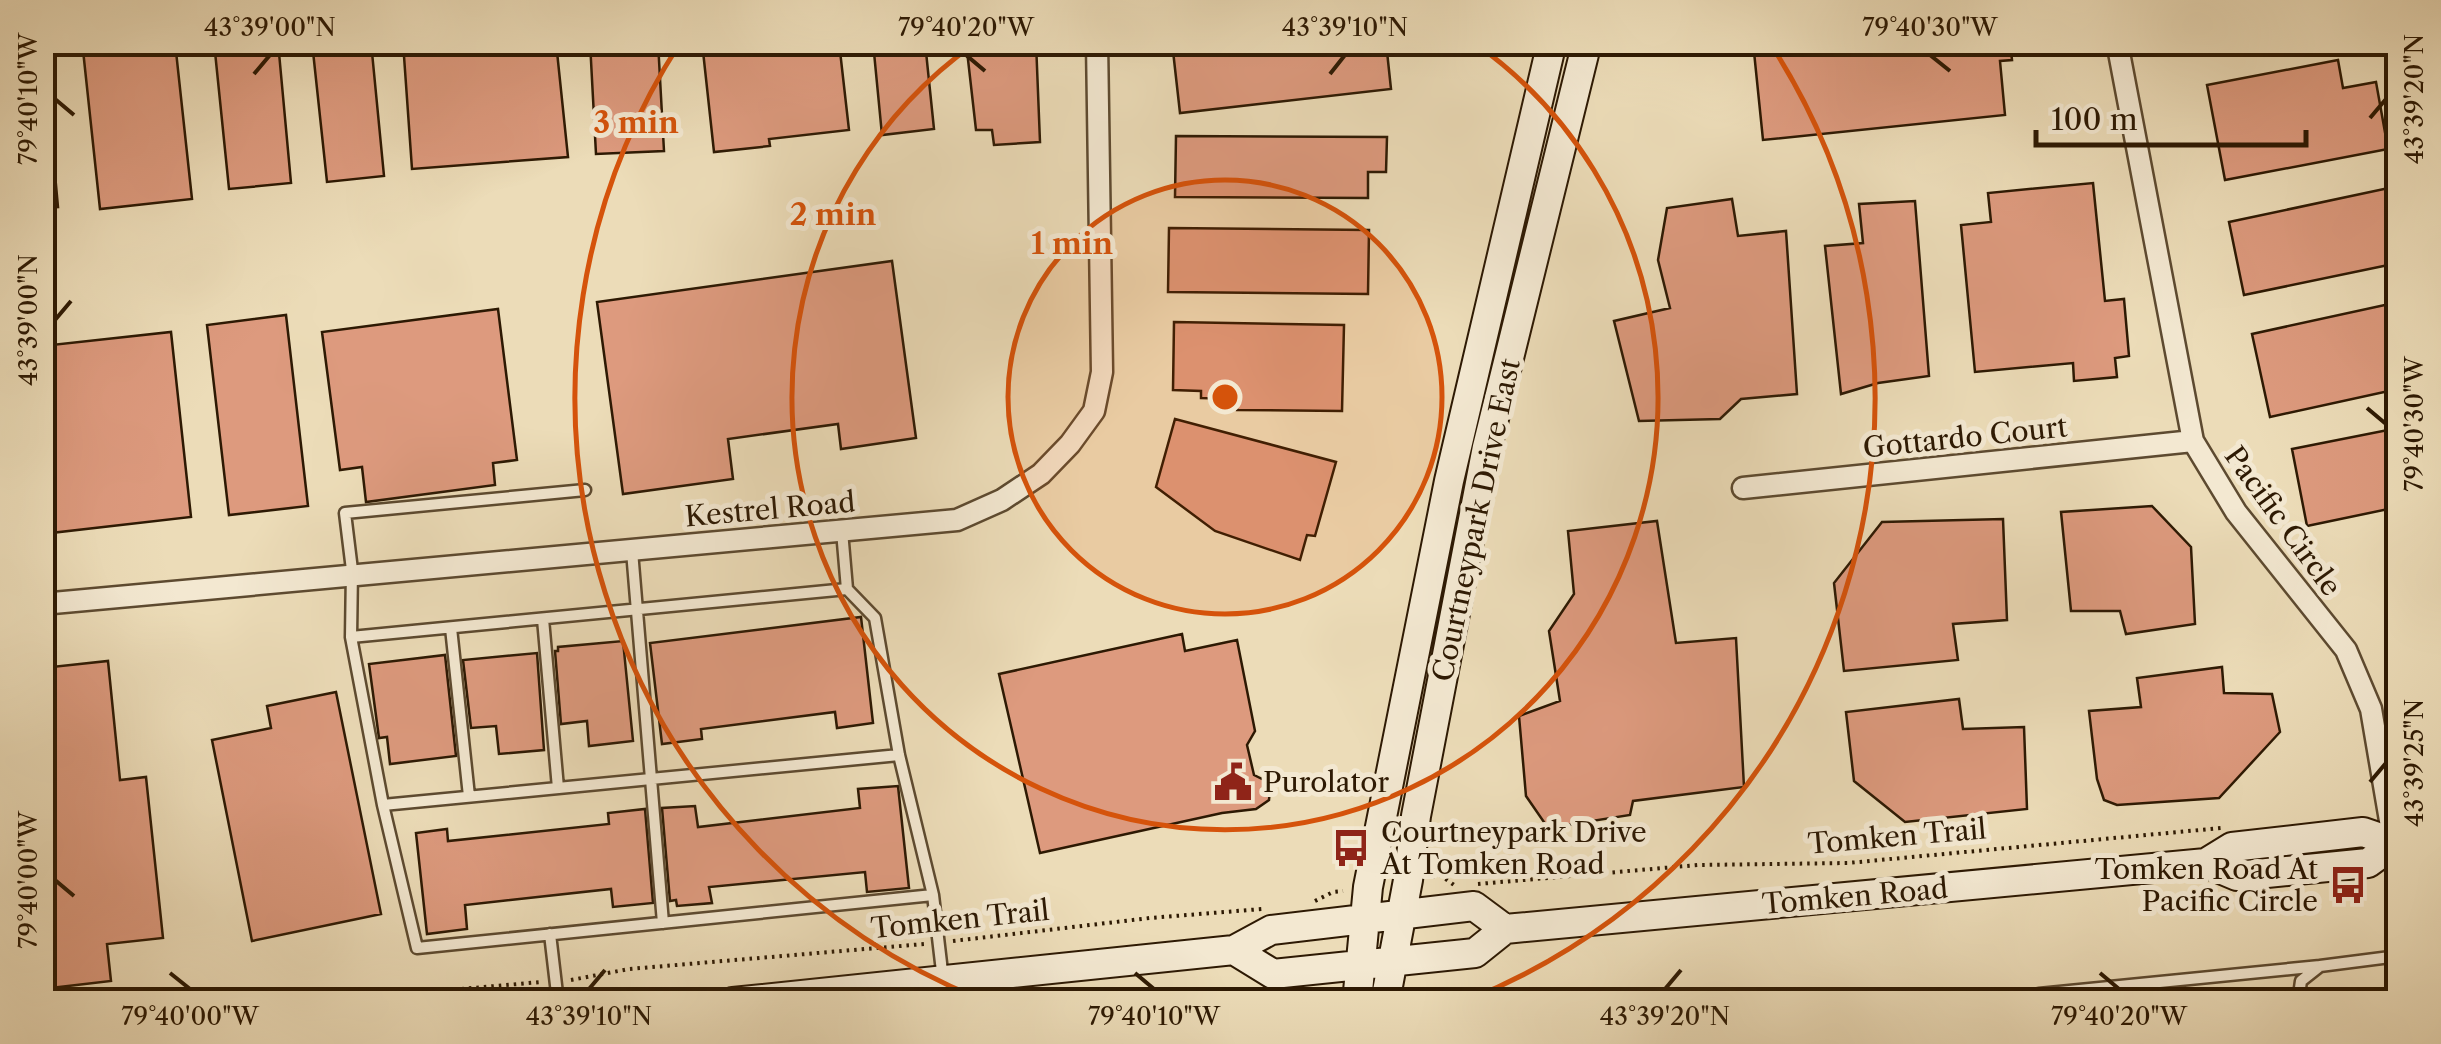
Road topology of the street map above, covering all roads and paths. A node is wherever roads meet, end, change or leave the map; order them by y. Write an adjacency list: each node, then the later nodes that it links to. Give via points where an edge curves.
1 (1098, 42): 8 (street, Kestrel Road, via 1102,372 1094,412 1042,474 1002,500 957,520)
2 (1552, 42): 33 (main road, Courtneypark Drive East, via 1449,482)
3 (1587, 42): 32 (main road, Courtneypark Drive East, via 1487,447)
4 (2117, 42): 5 (street, Pacific Circle)
5 (2193, 441): 6 (street, Gottardo Court); 23 (street, Pacific Circle, via 2236,512 2346,650 2370,710)
6 (1743, 488)
7 (586, 490): 10 (lane, via 346,513)
8 (842, 530): 9 (street, Kestrel Road); 11 (lane)
9 (632, 550): 10 (street, Kestrel Road); 13 (lane)
10 (350, 575): 12 (street, Kestrel Road); 16 (lane)
11 (847, 590): 13 (lane); 17 (lane, via 874,618)
12 (42, 604)
13 (638, 610): 14 (lane); 18 (lane)
14 (543, 619): 15 (lane); 19 (lane)
15 (451, 628): 16 (lane); 20 (lane)
16 (352, 637): 21 (lane)
17 (899, 755): 18 (lane); 29 (lane)
18 (651, 779): 19 (lane); 34 (lane)
19 (558, 788): 20 (lane)
20 (469, 796): 21 (lane)
21 (383, 804): 36 (lane, via 417,948)
22 (2228, 827): 26 (path, Tomken Trail, via 1830,864 1698,864)
23 (2396, 844): 25 (lane); 35 (main road, Tomken Road, via 2368,864 2237,876 2206,863)
24 (1440, 875): 27 (path)
25 (2398, 880)
26 (1471, 885)
27 (1456, 886)
28 (1332, 892): 30 (path)
29 (933, 896): 34 (lane); 37 (lane)
30 (1307, 906)
31 (1274, 908): 37 (path, Tomken Trail)
32 (1401, 915): 33 (main road); 35 (main road, via 1474,906); 40 (main road, Courtneypark Drive East)
33 (1365, 919): 38 (main road, via 1271,930); 41 (main road, Courtneypark Drive East)
34 (663, 923): 36 (lane)
35 (1505, 929): 40 (main road, Tomken Road, via 1474,953)
36 (550, 934): 47 (lane)
37 (939, 942): 43 (path, Tomken Trail); 44 (lane)
38 (1234, 950): 41 (main road, Tomken Road, via 1272,974); 44 (main road)
39 (2398, 956): 42 (lane)
40 (1392, 962): 41 (main road, Tomken Road); 50 (main road, Courtneypark Drive East)
41 (1361, 965): 49 (main road, Courtneypark Drive East)
42 (2320, 966): 51 (lane, via 2039,994); 52 (lane, via 2301,981)
43 (589, 976)
44 (943, 981): 48 (main road)
45 (522, 984): 46 (path)
46 (312, 1002)
47 (558, 1002)
48 (732, 1002)
49 (1358, 1002)
50 (1385, 1002)
51 (2030, 1002)
52 (2298, 1002)

